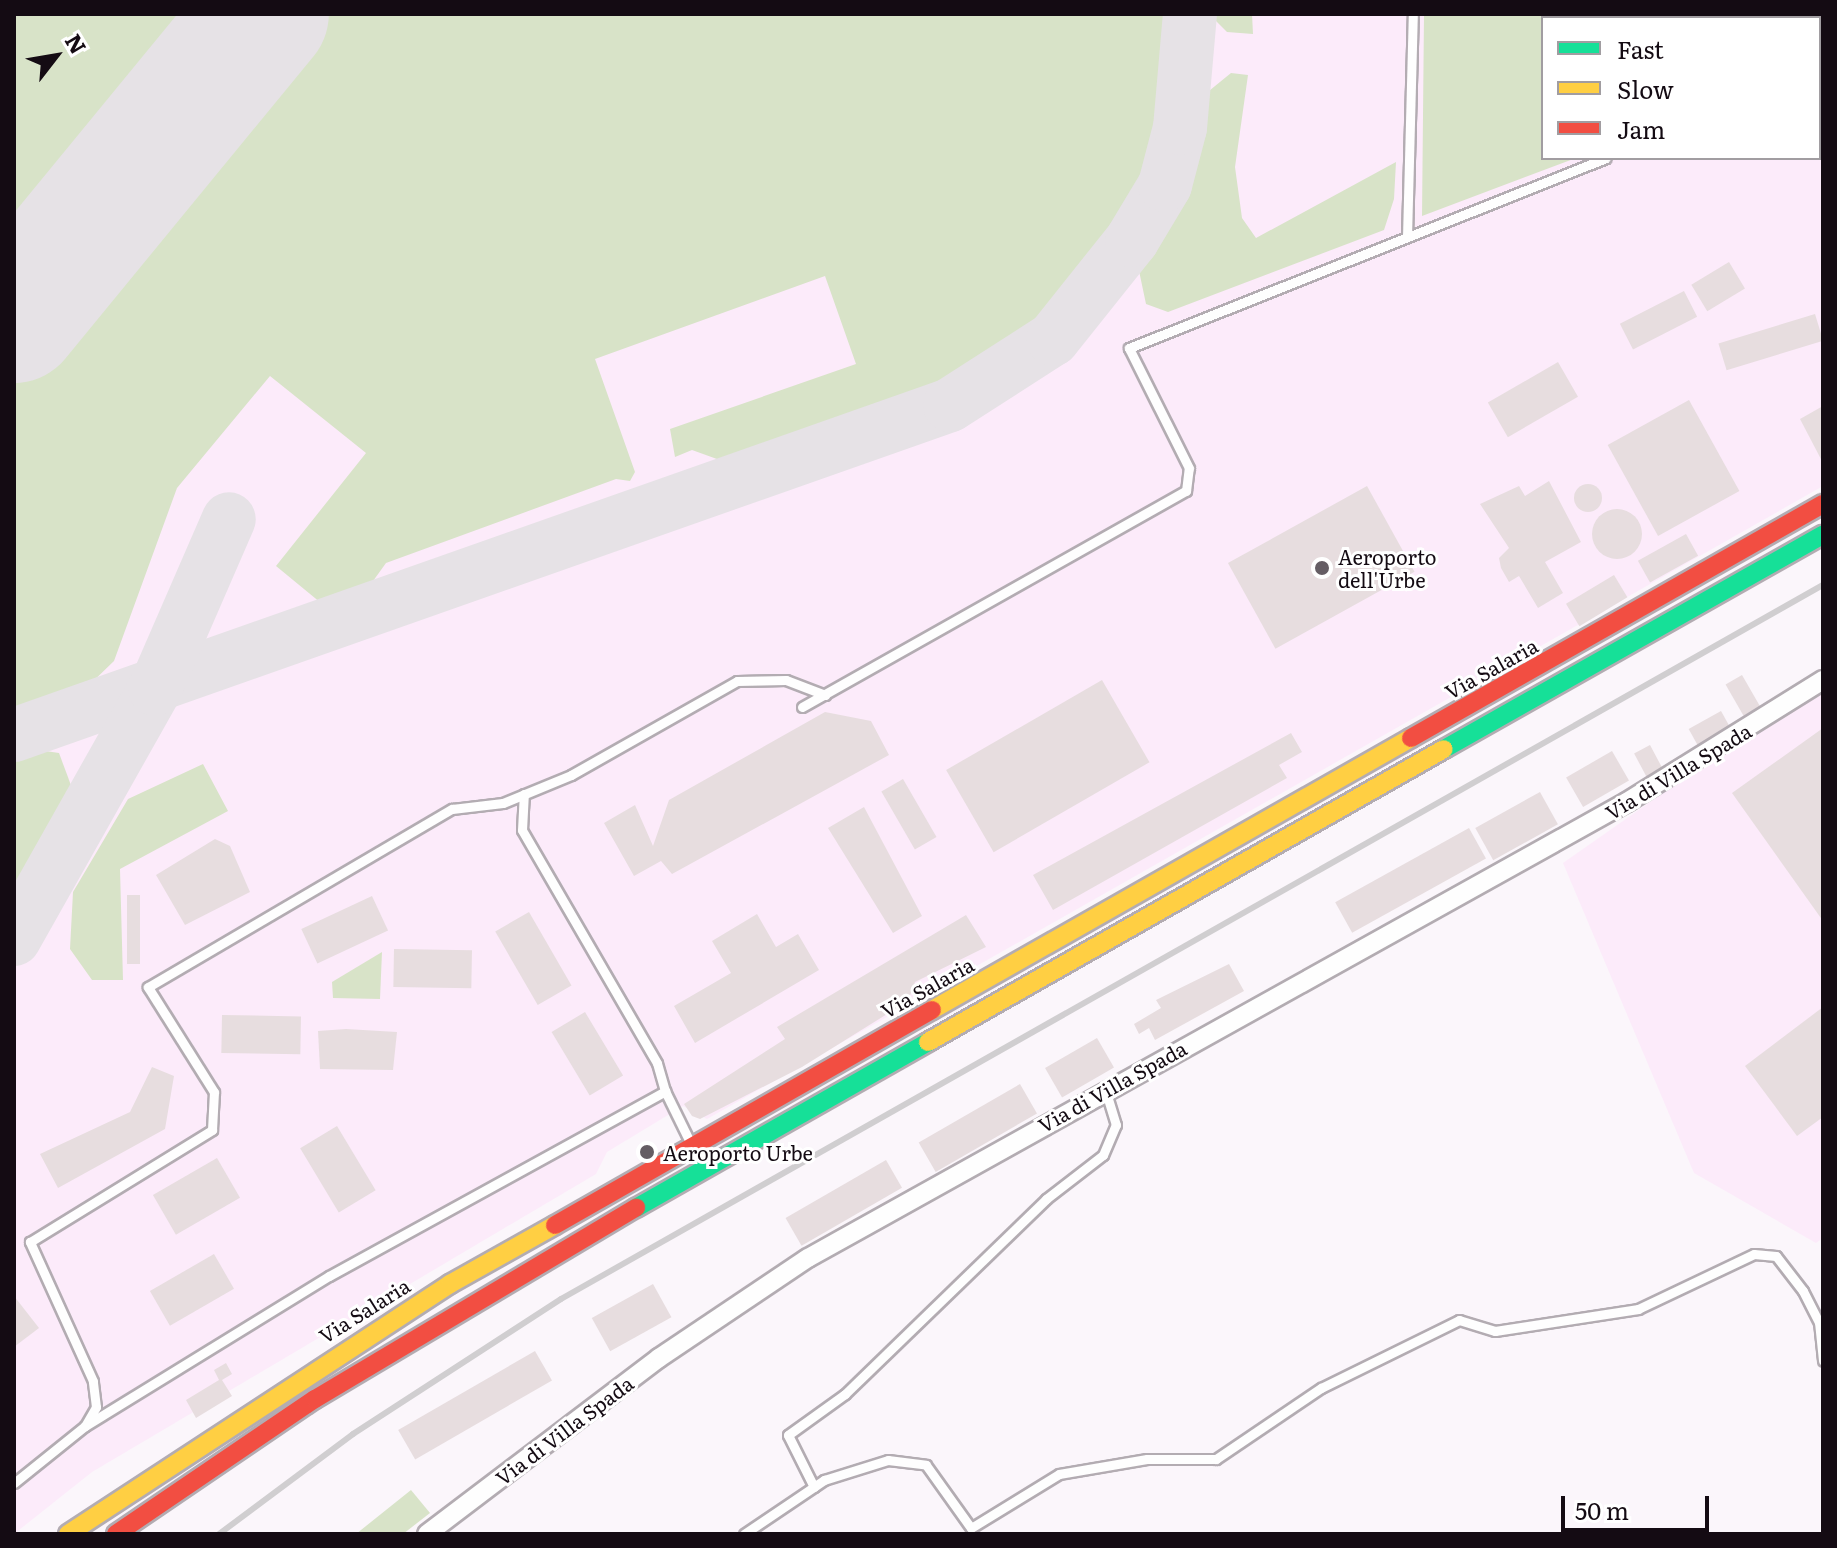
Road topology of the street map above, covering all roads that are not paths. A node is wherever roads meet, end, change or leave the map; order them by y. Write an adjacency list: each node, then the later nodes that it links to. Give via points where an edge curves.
1 (1413, 14): 3 (lane)
2 (1601, 160): 3 (lane)
3 (1407, 237): 7 (lane, via 1129,348 1189,468 1186,491)
4 (1823, 504): 12 (main road, Via Salaria)
5 (1823, 535): 13 (main road)
6 (1823, 680): 10 (street, Via di Villa Spada, via 1627,802)
7 (825, 695): 8 (lane); 9 (lane, via 786,680 737,681)
8 (802, 707)
9 (524, 794): 11 (lane, via 522,830 657,1063); 15 (lane, via 452,809 148,987 214,1092 212,1130 30,1242 93,1381 96,1407)
10 (1105, 1089): 17 (lane, via 1116,1125 1103,1155 1046,1199 864,1378 788,1435); 20 (street, Via di Villa Spada, via 731,1307)
11 (665, 1091): 12 (lane); 15 (lane, via 357,1260)
12 (691, 1144): 13 (street); 18 (main road, Via Salaria, via 334,1354)
13 (704, 1168): 19 (main road, via 315,1399)
14 (1823, 1361): 17 (lane, via 1814,1310 1784,1264 1767,1252 1626,1312 1495,1331 1459,1320 1321,1388 1216,1459 1147,1459 1059,1474 971,1528 918,1460 865,1463)
15 (85, 1426): 16 (lane)
16 (14, 1483)
17 (814, 1487): 21 (lane)
18 (68, 1534)
19 (116, 1534)
20 (427, 1534)
21 (744, 1534)

